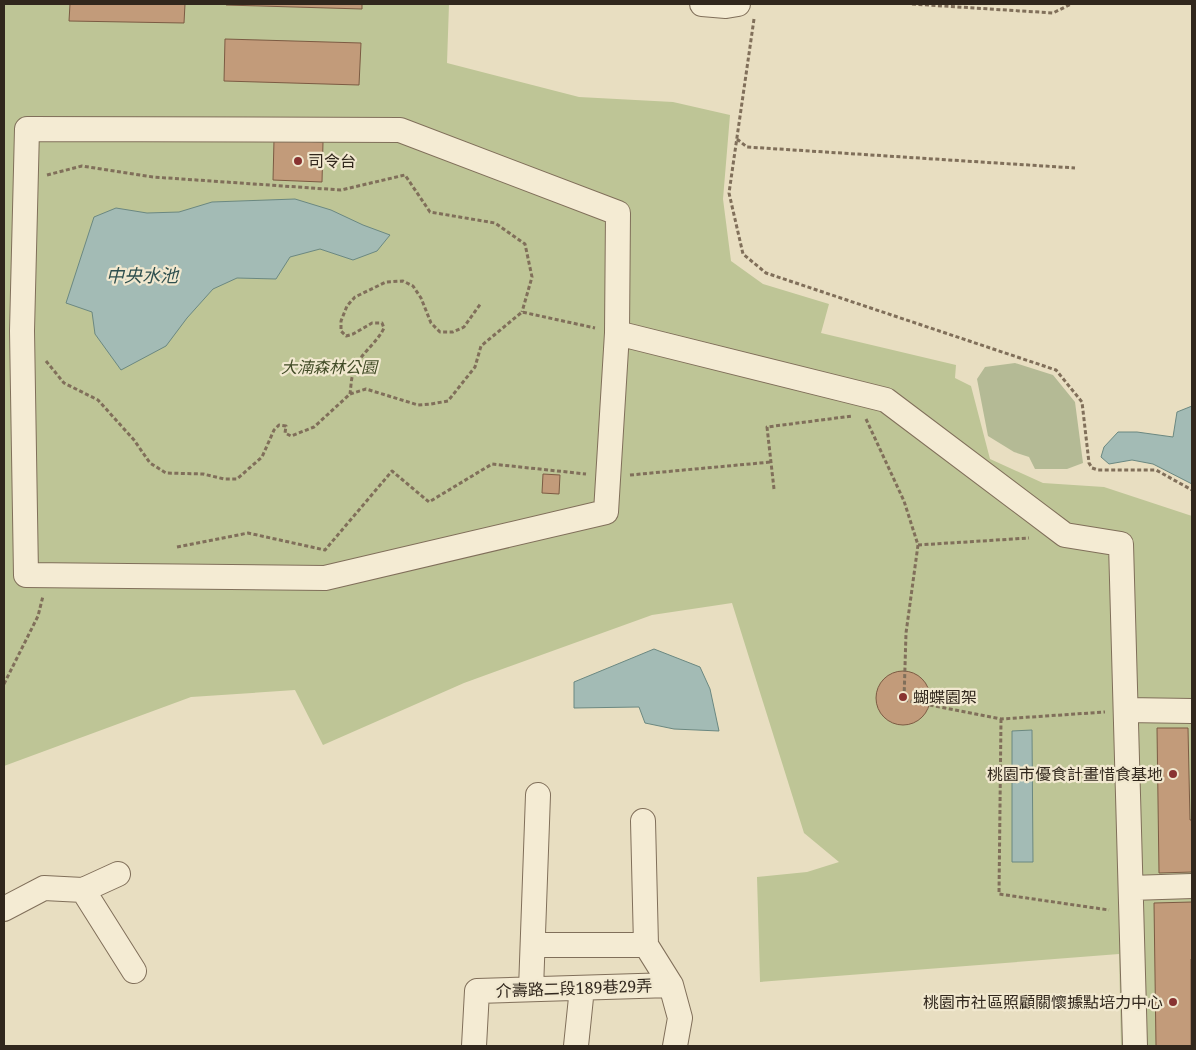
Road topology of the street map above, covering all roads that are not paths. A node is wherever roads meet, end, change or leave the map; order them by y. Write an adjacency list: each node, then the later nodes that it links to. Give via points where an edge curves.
1 (702, 4): 2 (street)
2 (746, 9)
3 (13, 331): 4 (street, via 26,182 27,129 400,130 618,213); 4 (street, via 26,575 325,578 606,512)
4 (617, 333): 5 (street, via 886,400 1065,535 1121,544)
5 (1126, 710): 6 (street); 11 (street)
6 (1192, 711)
7 (538, 795): 14 (street)
8 (643, 821): 15 (street)
9 (118, 874): 12 (street)
10 (1192, 886): 11 (street)
11 (1131, 888): 23 (street)
12 (83, 890): 13 (street, via 44,888); 16 (street)
13 (4, 909)
14 (533, 945): 15 (street); 19 (street)
15 (646, 945): 17 (street)
16 (134, 971)
17 (671, 985): 18 (street, 介壽路二段189巷29弄); 22 (street, via 680,1018)
18 (582, 988): 19 (street, 介壽路二段189巷29弄); 21 (street)
19 (531, 989): 20 (street, 介壽路二段189巷29弄, via 477,991)
20 (474, 1046)
21 (576, 1046)
22 (675, 1046)
23 (1136, 1046)

